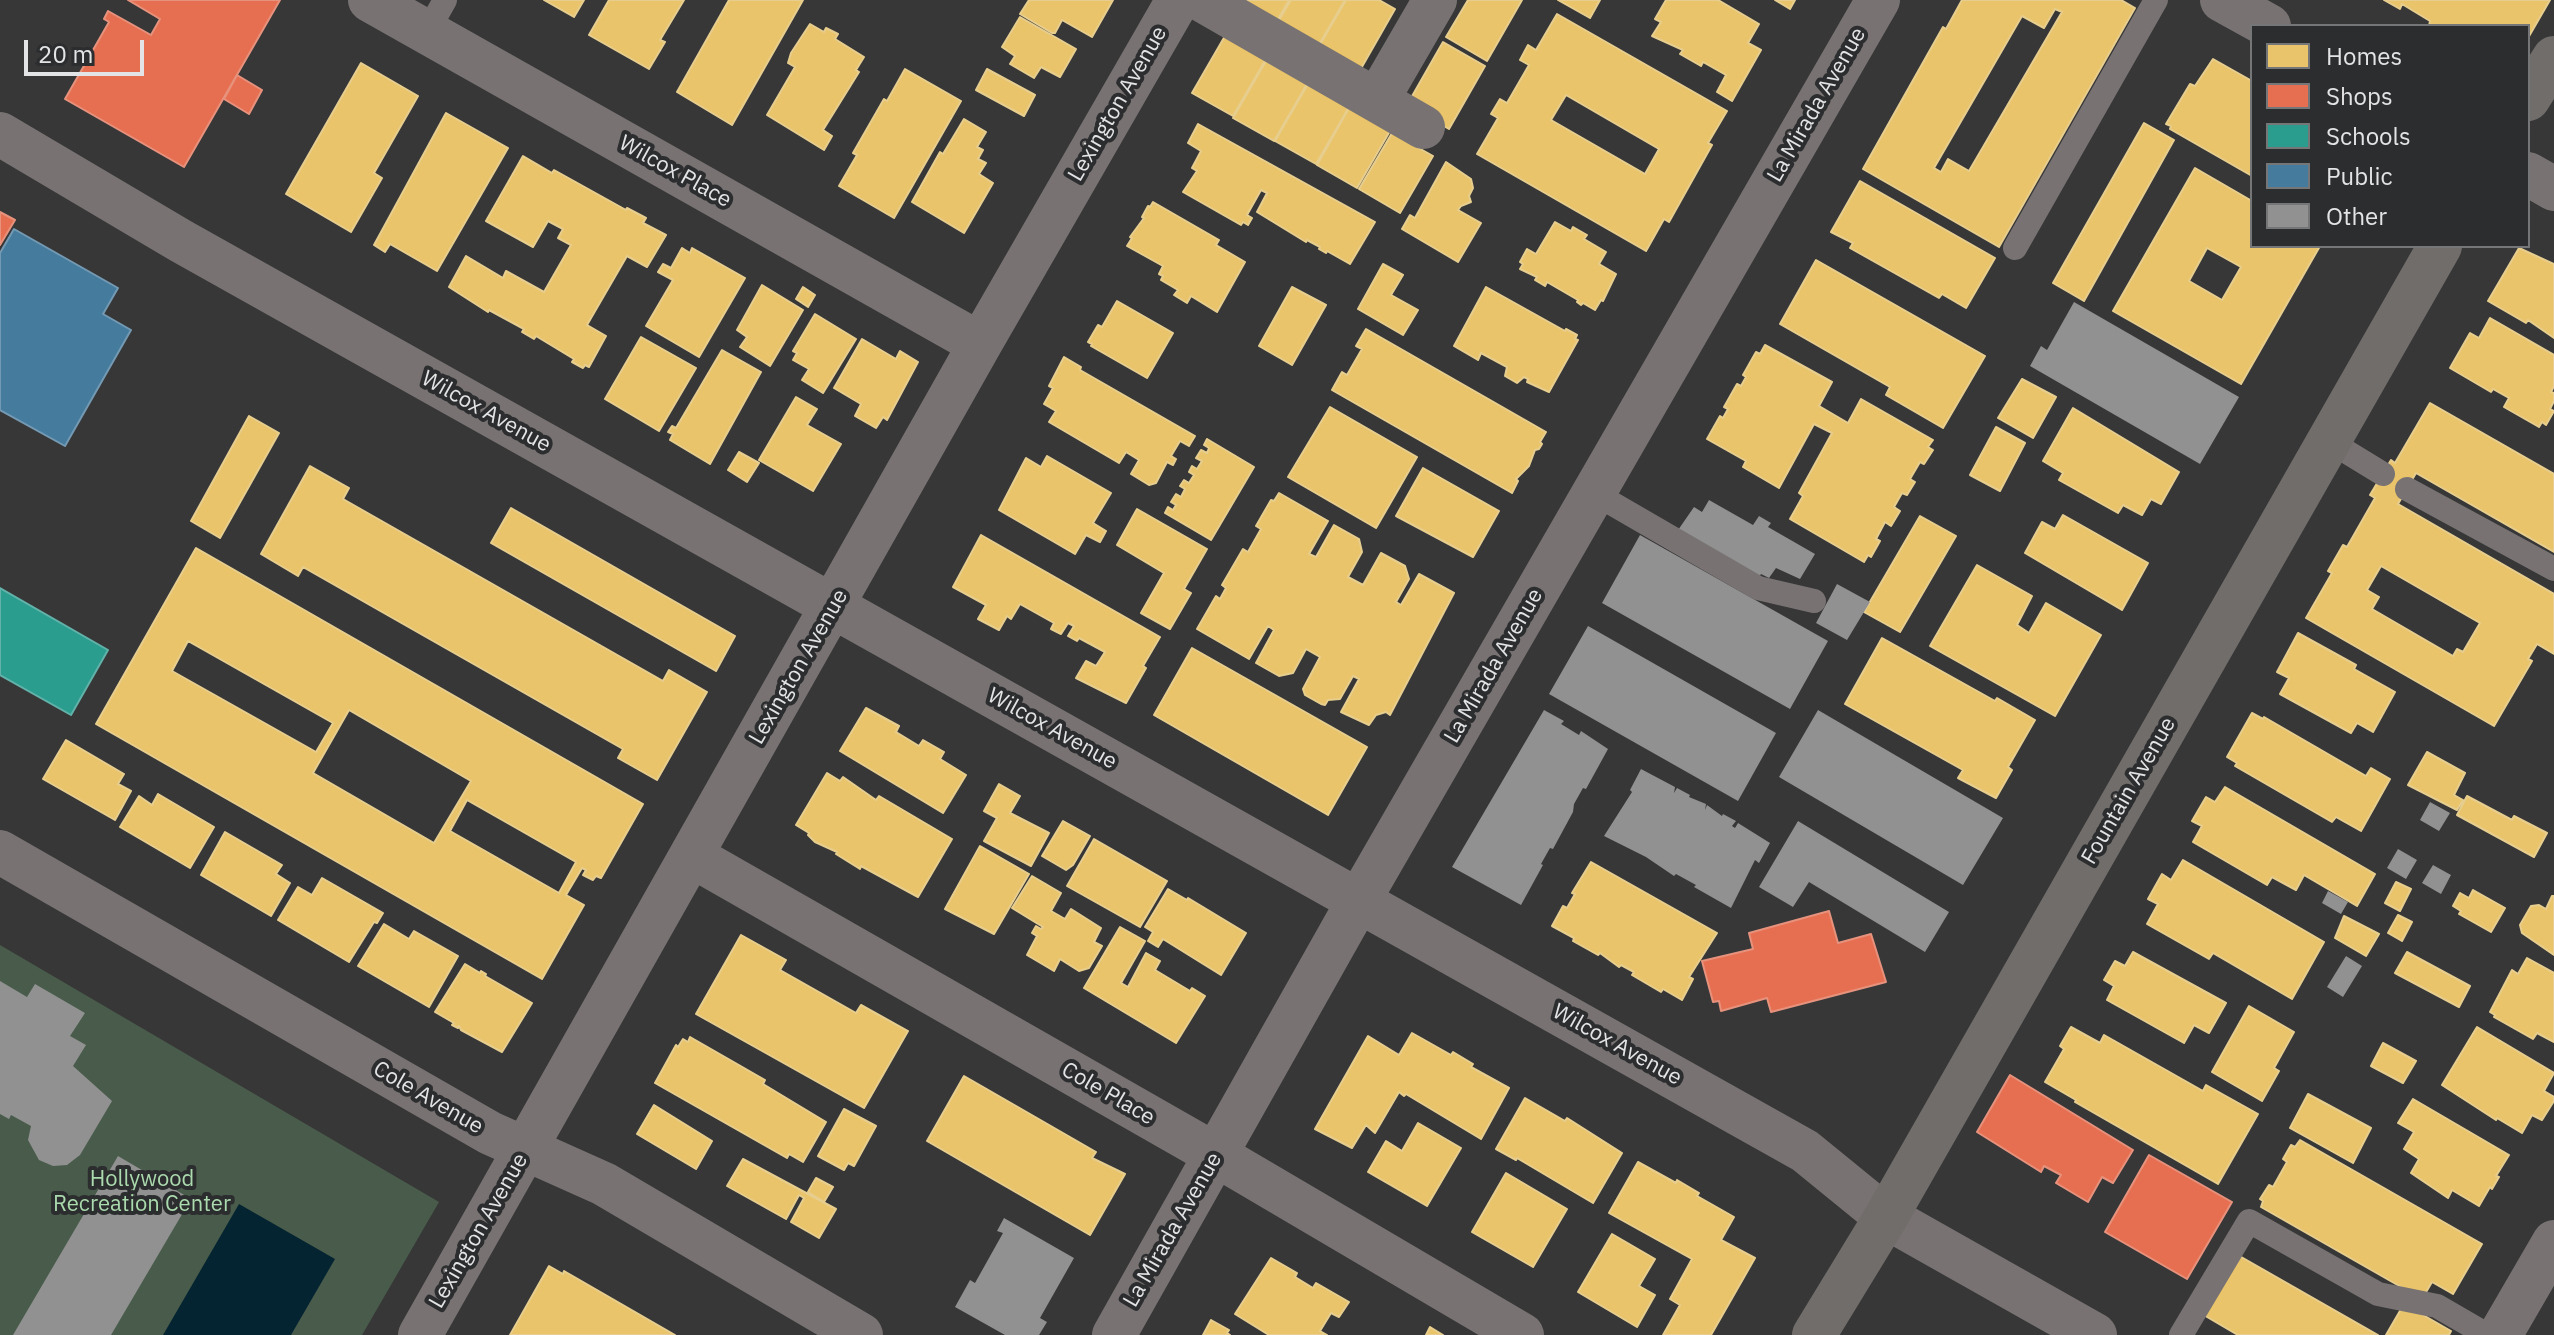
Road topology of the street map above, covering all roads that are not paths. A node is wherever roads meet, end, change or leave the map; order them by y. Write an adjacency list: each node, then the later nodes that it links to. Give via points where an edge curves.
1 (370, 0): 8 (street, Wilcox Place)
2 (1178, 0): 19 (street, Lexington Avenue)
3 (1202, 0): 12 (street)
4 (1435, 0): 12 (street)
5 (1878, 0): 23 (street, La Mirada Avenue)
6 (2156, 0): 17 (lane)
7 (2222, 0): 9 (street)
8 (436, 16): 19 (street, Wilcox Place)
9 (2265, 24)
10 (2554, 58): 11 (street)
11 (2530, 96)
12 (1377, 100): 13 (street)
13 (1423, 127)
14 (0, 134): 26 (street, Wilcox Avenue)
15 (2530, 175): 16 (street)
16 (2554, 189)
17 (2015, 248)
18 (2439, 248): 20 (street, Fountain Avenue)
19 (980, 344): 26 (street, Lexington Avenue)
20 (2329, 441): 21 (lane); 32 (street, Fountain Avenue)
21 (2383, 474)
22 (2407, 489): 24 (lane)
23 (1594, 493): 25 (lane, via 1758,588); 29 (street, La Mirada Avenue)
24 (2554, 569)
25 (1814, 601)
26 (833, 607): 27 (street, Lexington Avenue); 29 (street, Wilcox Avenue)
27 (692, 856): 30 (street, Lexington Avenue); 31 (street, Cole Place)
28 (5, 865): 30 (street, Cole Avenue)
29 (1359, 900): 31 (street, La Mirada Avenue); 32 (street, Wilcox Avenue, via 1805,1151)
30 (524, 1150): 34 (street, Lexington Avenue); 35 (street, Cole Avenue, via 604,1184)
31 (1216, 1155): 36 (street, La Mirada Avenue); 37 (street, Cole Place)
32 (1886, 1217): 38 (street, Fountain Avenue); 39 (street, Wilcox Avenue)
33 (2554, 1242): 42 (street)
34 (420, 1335)
35 (861, 1335)
36 (1114, 1335)
37 (1522, 1335)
38 (1814, 1335)
39 (2095, 1335)
40 (2181, 1335): 41 (lane, via 2249,1221 2378,1294 2437,1306)
41 (2487, 1335)
42 (2500, 1335)

